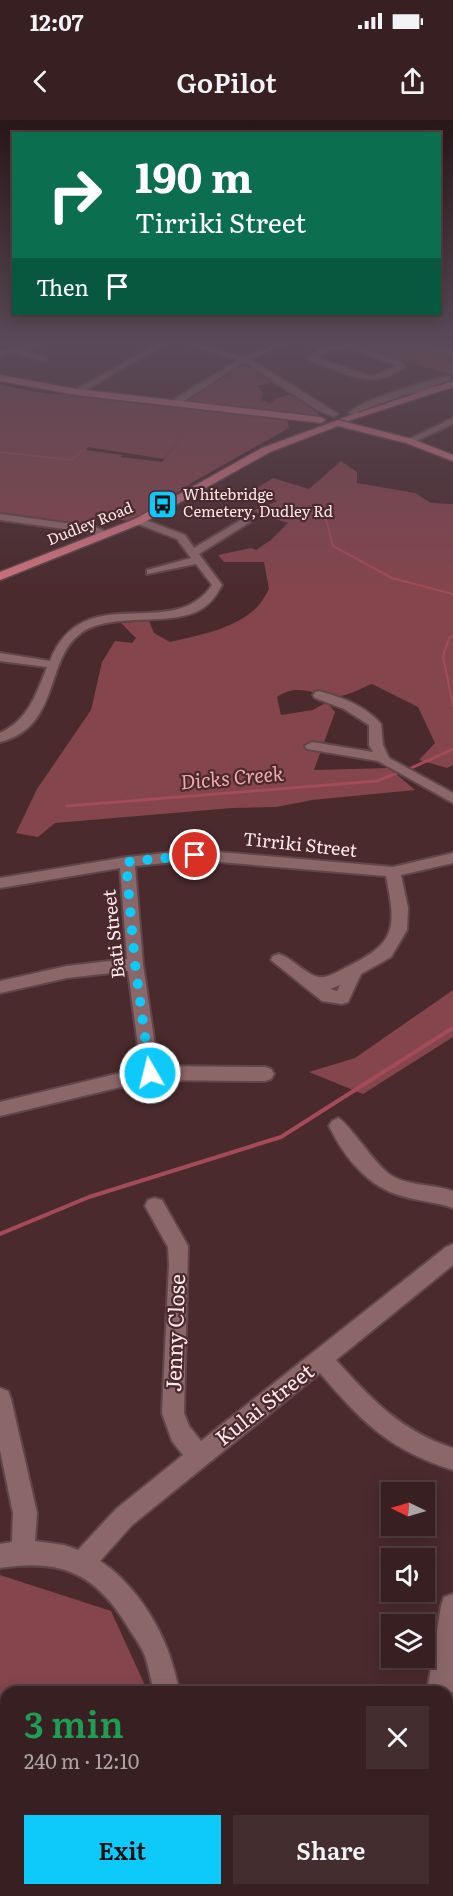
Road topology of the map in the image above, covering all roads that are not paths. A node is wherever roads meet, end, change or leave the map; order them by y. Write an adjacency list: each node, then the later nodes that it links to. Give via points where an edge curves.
1 (314, 427): 7 (main road, Dudley Road)
2 (356, 427): 4 (main road)
3 (440, 427): 4 (street)
4 (409, 441): 5 (main road)
5 (453, 458)
6 (0, 517): 9 (street)
7 (139, 521): 9 (main road, Dudley Road); 10 (street, via 181,537)
8 (245, 522): 10 (street)
9 (107, 534): 12 (main road, Dudley Road)
10 (197, 556): 11 (street); 14 (street, via 217,585 207,600 167,615 99,619 63,643)
11 (151, 572)
12 (0, 576)
13 (0, 657): 14 (street)
14 (55, 665): 16 (street, via 38,708 19,729)
15 (319, 695): 18 (street, via 348,704 375,724 376,745)
16 (0, 738)
17 (312, 746): 18 (street)
18 (382, 758): 19 (street)
19 (453, 800)
20 (453, 858): 22 (street, Tirriki Street)
21 (126, 862): 22 (street, Tirriki Street, via 195,855); 23 (street, Tirriki Street); 25 (street, Bati Street)
22 (393, 872): 24 (street, via 400,908 399,930 385,952 329,983 312,982)
23 (0, 883)
24 (279, 960)
25 (135, 964): 26 (street, via 68,972); 27 (street, Bati Street)
26 (0, 987)
27 (150, 1073): 28 (street); 29 (street)
28 (265, 1074)
29 (0, 1109)
30 (338, 1126): 31 (street, via 344,1140 385,1182)
31 (453, 1200)
32 (155, 1206): 36 (street, Jenny Close, via 177,1246 179,1264 173,1413 180,1432)
33 (453, 1253): 34 (street, Kulai Street)
34 (322, 1360): 36 (street, Kulai Street); 37 (street, via 367,1411 399,1438)
35 (0, 1399): 38 (street, via 25,1513)
36 (199, 1457): 39 (street, Kulai Street, via 124,1517)
37 (453, 1459)
38 (12, 1553): 39 (street, via 52,1553)
39 (83, 1563): 41 (street, via 111,1582 131,1608 155,1651)
40 (453, 1606): 42 (street)
41 (165, 1686)
42 (441, 1686)

